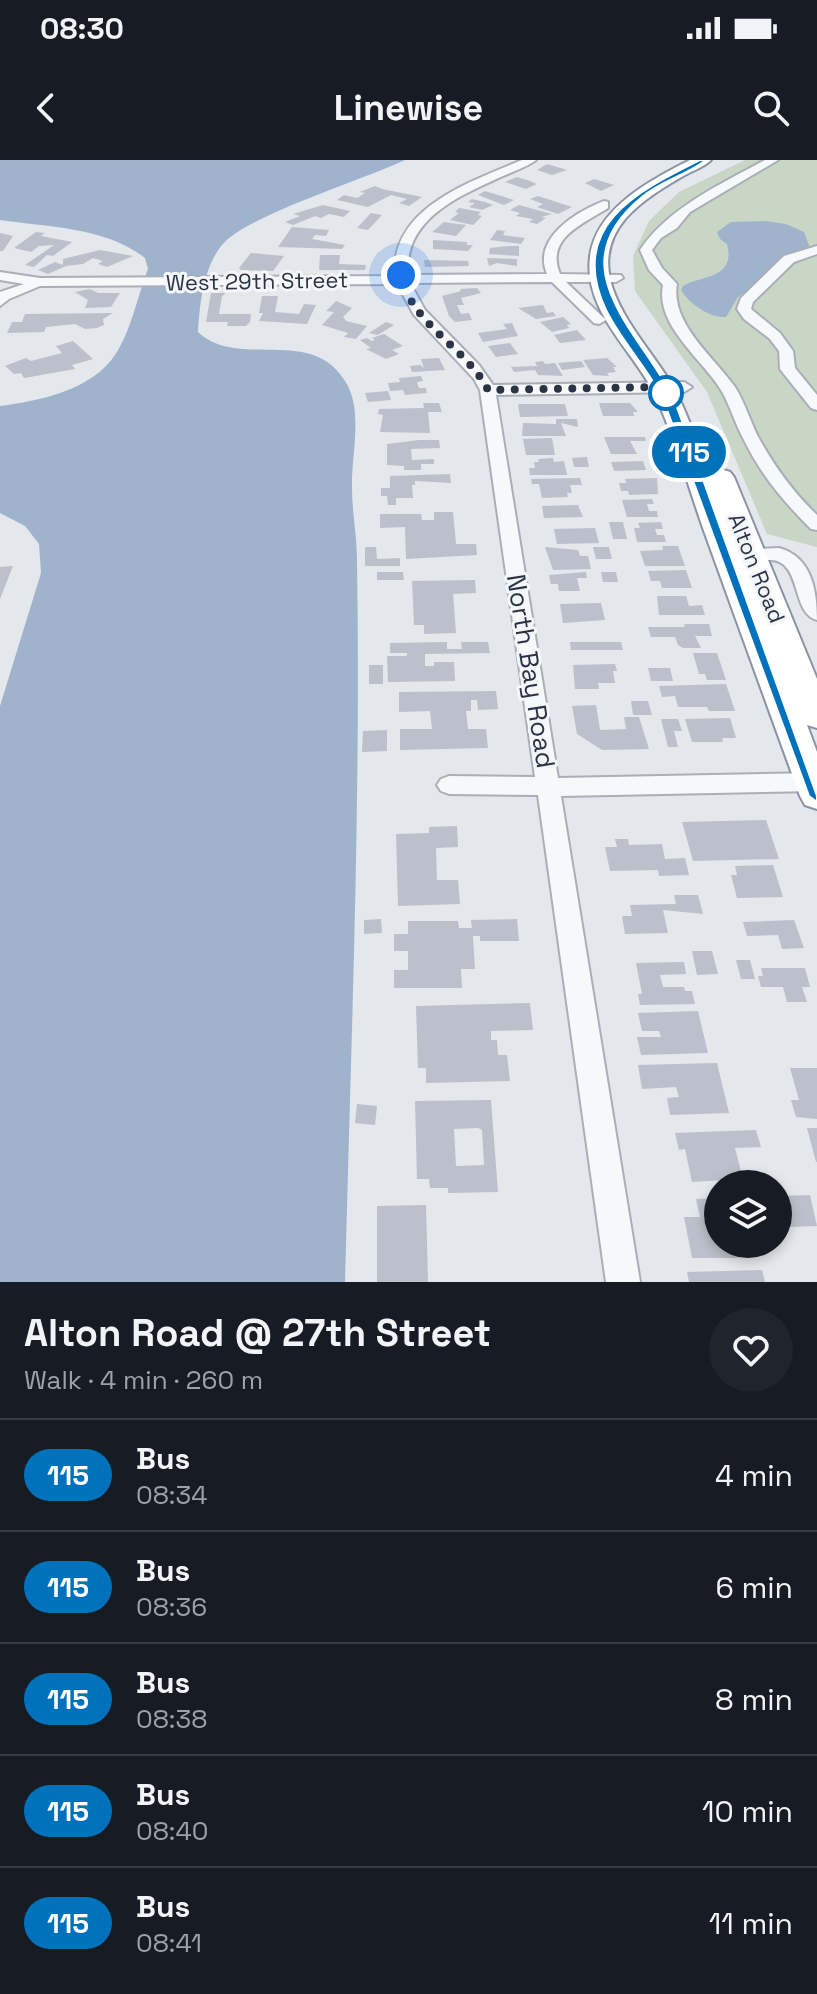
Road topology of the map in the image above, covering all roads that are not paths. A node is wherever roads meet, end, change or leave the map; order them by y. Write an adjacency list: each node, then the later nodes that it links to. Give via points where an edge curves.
1 (531, 160): 11 (street, via 465,188 422,217 403,247)
2 (703, 160): 5 (highway, Alton Road)
3 (723, 160): 5 (highway, Alton Road)
4 (773, 160): 18 (street, via 686,209 646,250 670,284 667,300 681,328 729,390 773,478)
5 (649, 194): 9 (highway, Alton Road, via 622,236)
6 (604, 205): 10 (street, via 555,241)
7 (817, 250): 17 (street, via 789,259 744,309 775,336 786,351 788,369)
8 (6, 277): 12 (street); 13 (street)
9 (607, 277): 10 (street, West 29th Street); 15 (highway, Alton Road, via 611,311)
10 (553, 278): 11 (street, West 29th Street); 14 (street)
11 (402, 280): 12 (street, West 29th Street); 16 (street, North Bay Road, via 420,313 478,370)
12 (40, 282): 13 (street)
13 (2, 299)
14 (599, 320)
15 (673, 387): 16 (street); 19 (highway, Alton Road); 24 (highway, Alton Road)
16 (488, 390): 23 (street, North Bay Road)
17 (817, 405)
18 (817, 525)
19 (752, 555): 20 (street, via 779,554 794,563); 21 (highway, Alton Road)
20 (817, 614)
21 (817, 717)
22 (449, 785): 23 (street)
23 (549, 786): 24 (street); 25 (street, North Bay Road)
24 (815, 787)
25 (623, 1282)

